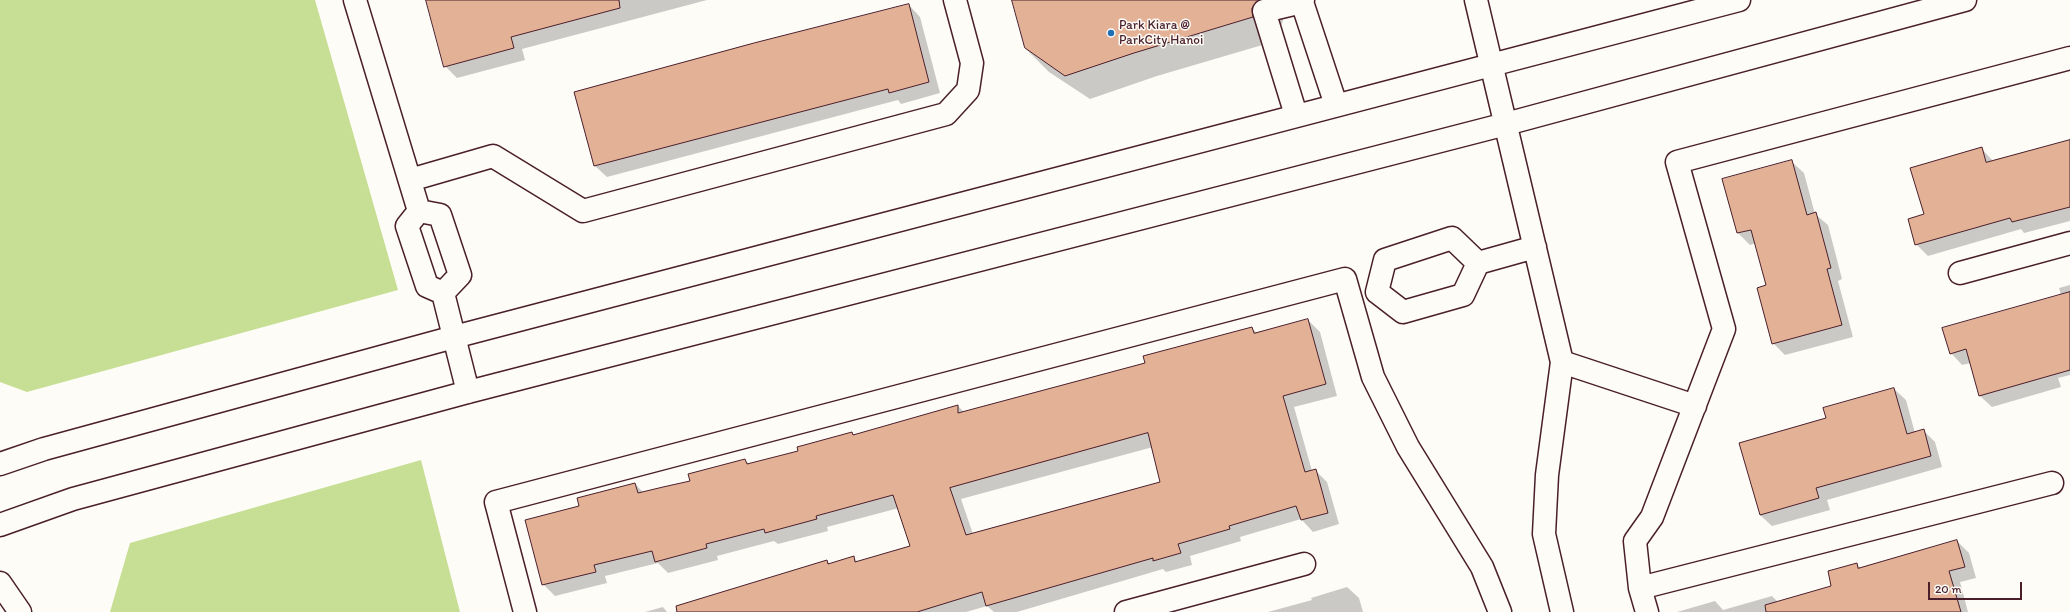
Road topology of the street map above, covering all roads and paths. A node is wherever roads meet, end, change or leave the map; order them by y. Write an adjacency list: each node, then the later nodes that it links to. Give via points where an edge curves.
1 (355, 0): 12 (street)
2 (955, 0): 12 (street, via 972,63 968,90 946,114 583,211 493,156)
3 (1476, 0): 8 (street)
4 (1739, 0): 8 (street)
5 (1965, 0): 11 (street)
6 (1303, 1): 9 (street); 10 (street, via 1264,12)
7 (2070, 58): 24 (street, via 1677,162 1724,329)
8 (1492, 64): 9 (street); 11 (street)
9 (1336, 105): 10 (street)
10 (1296, 116): 21 (street)
11 (1506, 124): 15 (street); 23 (street)
12 (410, 180): 13 (street)
13 (419, 211): 19 (street, via 407,226 427,286); 19 (street, via 440,215 460,275)
14 (2070, 243): 17 (street)
15 (1534, 246): 16 (street); 22 (street)
16 (1478, 263): 18 (street, via 1463,295 1403,312); 18 (street, via 1452,238 1385,260)
17 (1960, 273)
18 (1377, 292): 20 (street)
19 (443, 293): 21 (street)
20 (1351, 300): 32 (street, via 1345,279 496,502); 34 (street, via 1373,377 1408,447 1482,567)
21 (454, 337): 23 (street); 25 (street, via 44,449)
22 (1562, 362): 24 (street); 35 (street, via 1547,474 1544,534)
23 (468, 392): 27 (street, via 73,499)
24 (1695, 406): 30 (street, via 1652,517 1635,541)
25 (0, 464)
26 (2052, 484): 30 (street)
27 (0, 525)
28 (1304, 564): 33 (street)
29 (0, 583): 31 (street)
30 (1640, 588): 36 (street)
31 (20, 612)
32 (525, 612)
33 (1126, 612)
34 (1500, 612)
35 (1562, 612)
36 (1647, 612)

